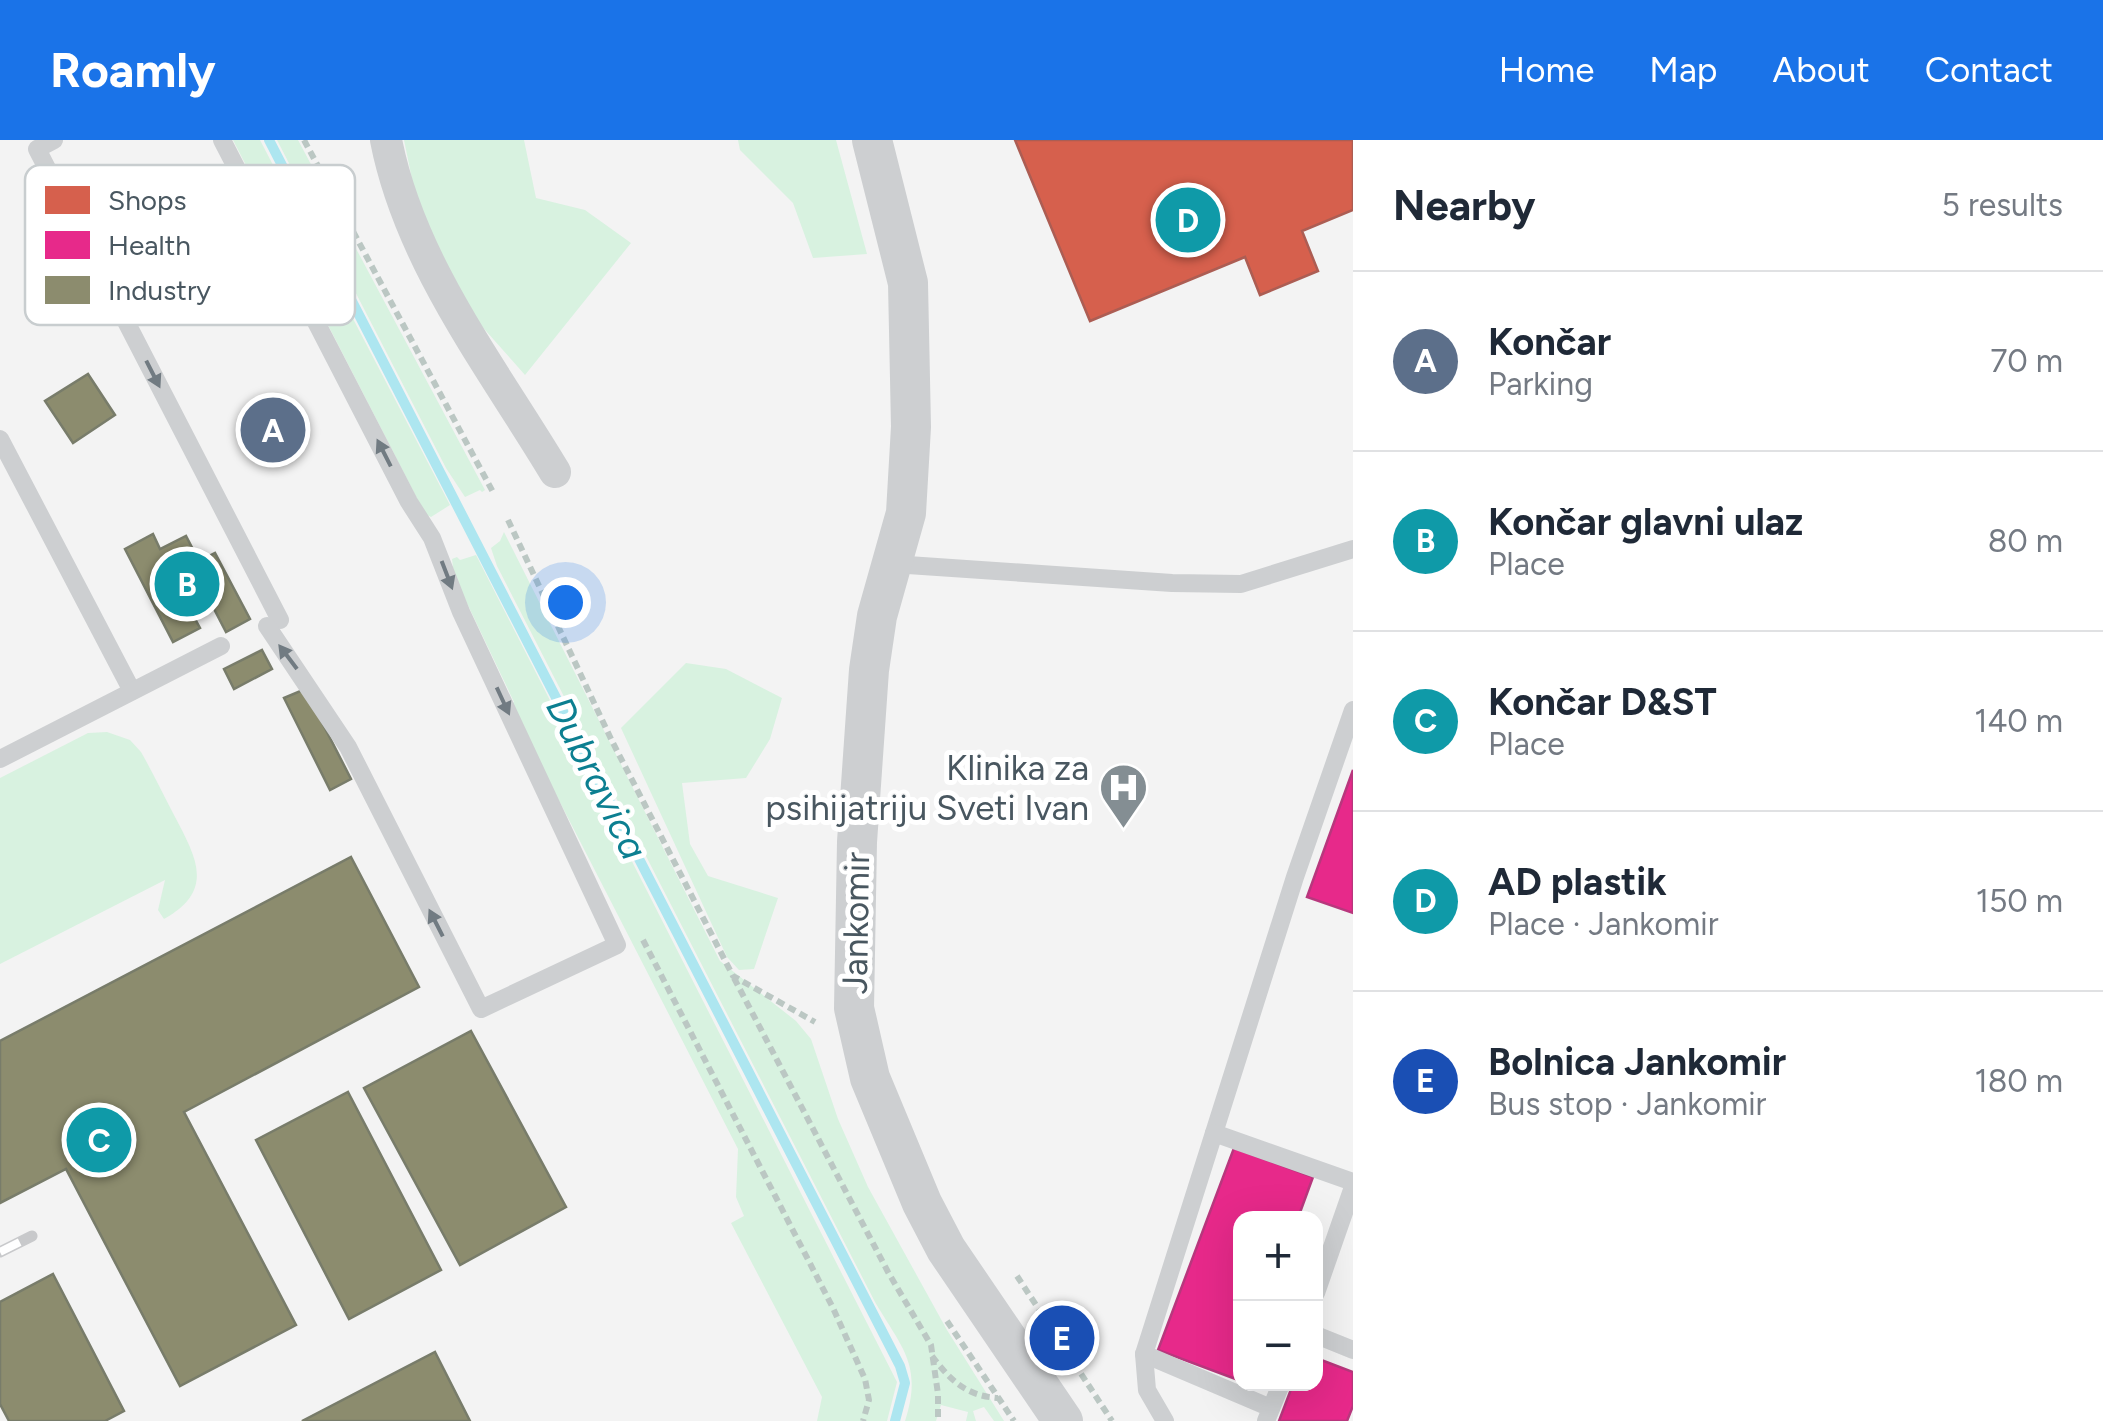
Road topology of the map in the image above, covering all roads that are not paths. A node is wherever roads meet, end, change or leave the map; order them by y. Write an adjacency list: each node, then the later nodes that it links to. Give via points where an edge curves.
1 (54, 140): 5 (lane, via 38,148)
2 (222, 140): 6 (lane)
3 (386, 140): 10 (street, via 418,246)
4 (872, 140): 12 (street, Jankomir, via 908,284 910,444 906,512)
5 (46, 165)
6 (235, 165)
7 (126, 325): 8 (lane, via 274,623 348,747 481,1010 617,945 432,538)
8 (318, 325)
9 (0, 440): 14 (lane)
10 (556, 472)
11 (1353, 549): 12 (lane, via 1241,584)
12 (893, 564): 24 (street, Jankomir, via 864,715 855,921 859,1040 895,1141 946,1248)
13 (221, 646): 14 (lane)
14 (132, 690): 16 (lane)
15 (1353, 710): 17 (lane)
16 (0, 759)
17 (1214, 1134): 18 (lane); 22 (lane)
18 (1353, 1184): 19 (lane)
19 (1323, 1272)
20 (1323, 1339): 21 (lane)
21 (1353, 1350)
22 (1144, 1354): 23 (lane); 25 (lane, via 1147,1390)
23 (1268, 1414)
24 (1063, 1421)
25 (1165, 1421)

